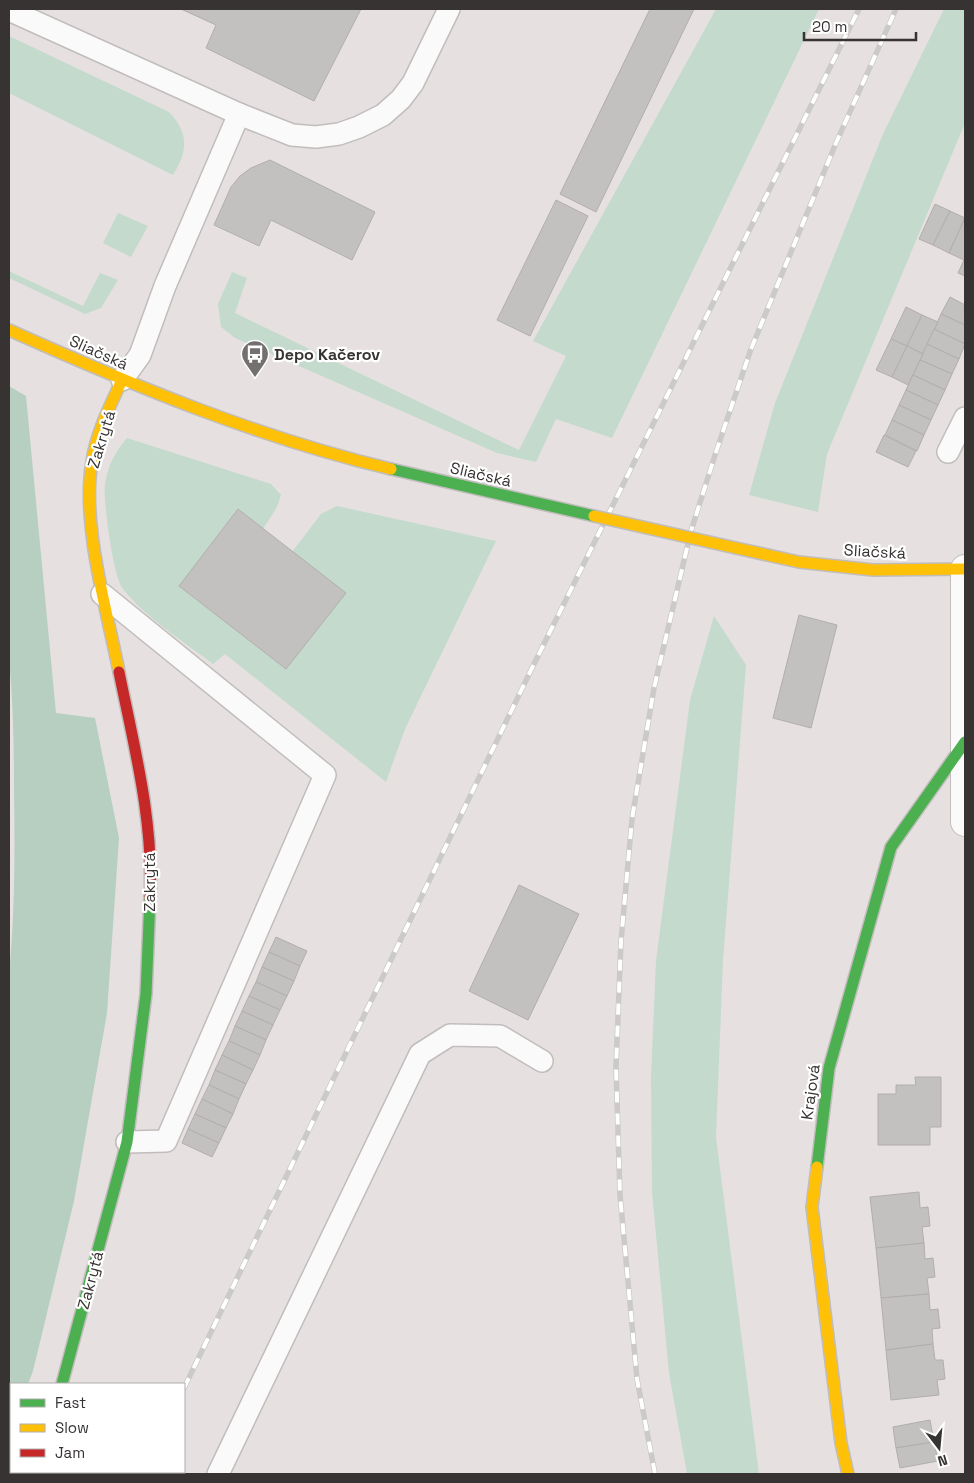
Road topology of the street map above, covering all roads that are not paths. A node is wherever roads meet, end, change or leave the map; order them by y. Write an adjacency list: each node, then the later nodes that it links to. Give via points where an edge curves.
1 (449, 9): 3 (lane, via 401,99 382,115 359,127 316,137 292,135)
2 (9, 10): 3 (lane)
3 (240, 114): 5 (lane, via 165,286 140,355)
4 (9, 330): 5 (street, Sliačská)
5 (122, 380): 8 (street, Sliačská, bridge, via 353,460 533,503 799,562 873,570); 9 (street, Zakrytá, via 104,419 90,472 92,536)
6 (965, 418): 7 (lane)
7 (948, 452)
8 (965, 569): 10 (street)
9 (102, 594): 13 (street, Zakrytá, via 144,799 150,844 146,994); 13 (lane, via 325,775 166,1141)
10 (965, 741): 11 (street); 16 (street, Krajová, via 891,847 829,1068 812,1207 841,1443)
11 (965, 822)
12 (542, 1061): 15 (lane, via 500,1036 450,1034 420,1054)
13 (127, 1142): 14 (street, Zakrytá)
14 (62, 1383)
15 (218, 1474)
16 (848, 1474)

